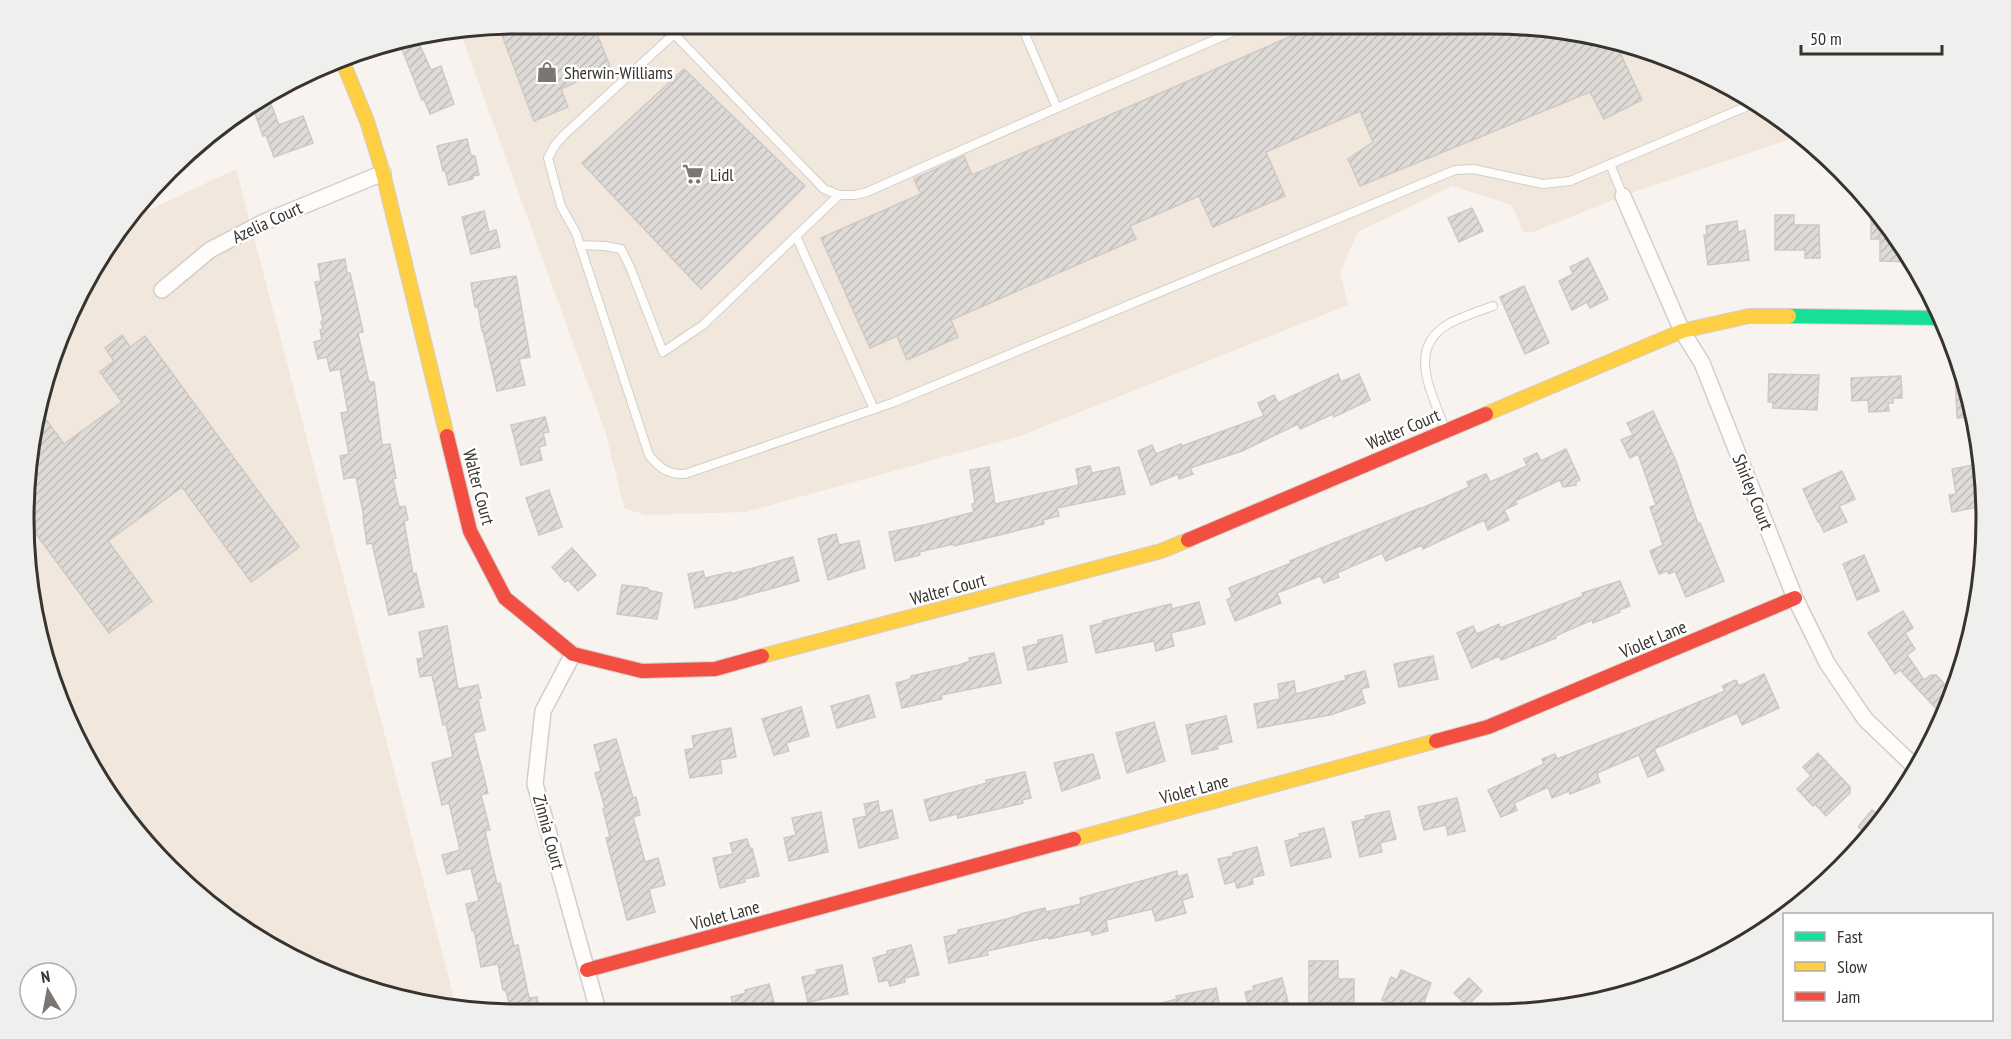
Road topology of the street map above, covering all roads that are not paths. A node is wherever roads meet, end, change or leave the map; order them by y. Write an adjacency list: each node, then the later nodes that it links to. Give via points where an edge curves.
1 (674, 34): 9 (lane, via 824,189); 12 (lane, via 565,134 548,158 561,206)
2 (1025, 34): 6 (lane)
3 (1228, 34): 6 (lane)
4 (345, 67): 8 (street, Walter Court)
5 (1746, 107): 7 (lane)
6 (1057, 108): 9 (lane, via 867,192)
7 (1610, 164): 10 (lane); 17 (lane, via 1570,181 1543,184 1473,169 1455,170)
8 (383, 173): 13 (street, Azelia Court, via 264,222 210,250); 20 (street, Walter Court, via 470,531 505,598)
9 (839, 195): 11 (lane)
10 (1623, 196): 16 (street, Shirley Court)
11 (796, 236): 12 (lane, via 703,325 663,352 621,249); 17 (lane)
12 (580, 245): 17 (lane, via 649,455 658,467 685,474)
13 (162, 290)
14 (1493, 306): 18 (lane, via 1449,323 1427,345 1424,361)
15 (1932, 318): 16 (street, Walter Court, via 1749,316)
16 (1682, 330): 18 (street, Walter Court); 19 (street, Shirley Court, via 1702,363)
17 (874, 409)
18 (1445, 431): 20 (street, Walter Court, via 1161,551 715,669 642,671)
19 (1795, 598): 21 (street, Shirley Court, via 1827,663 1865,719); 22 (street, Violet Lane, via 1488,727)
20 (573, 654): 22 (street, Zinnia Court, via 543,711 535,784)
21 (1911, 763)
22 (587, 970): 23 (street, Zinnia Court)
23 (596, 1004)

